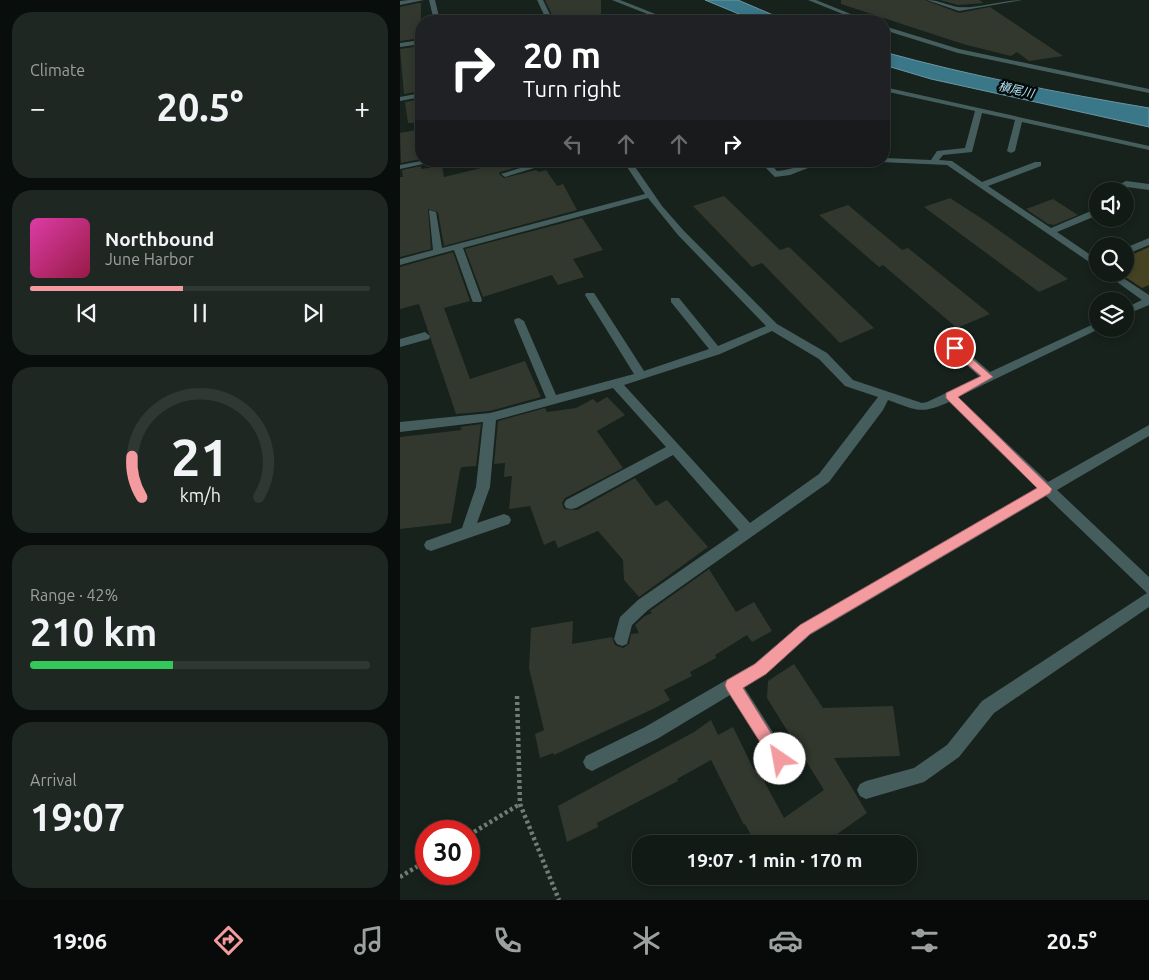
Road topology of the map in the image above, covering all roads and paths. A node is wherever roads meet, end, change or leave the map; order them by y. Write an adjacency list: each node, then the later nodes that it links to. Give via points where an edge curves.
1 (421, 0): 8 (street)
2 (432, 0): 9 (street)
3 (540, 0): 10 (street)
4 (615, 0): 11 (street)
5 (811, 0): 12 (street)
6 (930, 0): 7 (street, via 959,9)
7 (1014, 0)
8 (400, 2)
9 (436, 15)
10 (547, 15)
11 (654, 15)
12 (850, 15)
13 (890, 30): 17 (street, via 958,51)
14 (415, 43): 15 (street)
15 (400, 45)
16 (890, 90): 20 (street)
17 (1149, 91)
18 (415, 96): 19 (street)
19 (400, 99)
20 (978, 112): 21 (street); 25 (street, via 969,150 940,152)
21 (1019, 120): 22 (street); 23 (street)
22 (1149, 148)
23 (1011, 151)
24 (890, 160): 25 (street)
25 (933, 163): 36 (street, via 949,163)
26 (1038, 164): 33 (street)
27 (415, 165): 32 (street)
28 (531, 167): 34 (street)
29 (631, 167): 39 (street)
30 (768, 167): 31 (street, via 774,174)
31 (804, 167)
32 (400, 168)
33 (1025, 169): 35 (street); 36 (street)
34 (505, 174)
35 (1038, 177)
36 (981, 185): 42 (street)
37 (1134, 185): 38 (street)
38 (1149, 187)
39 (651, 195): 44 (street); 56 (street, via 700,254)
40 (432, 212): 46 (street)
41 (1089, 215): 42 (street)
42 (1050, 232): 47 (street)
43 (1149, 242): 45 (street)
44 (458, 246): 46 (street); 51 (street)
45 (1134, 248)
46 (438, 252): 48 (street)
47 (1089, 259)
48 (400, 262)
49 (1123, 282): 53 (street)
50 (590, 295): 62 (street)
51 (477, 300)
52 (675, 300): 61 (street)
53 (1149, 300): 54 (street)
54 (1134, 308)
55 (519, 321): 67 (street)
56 (773, 327): 61 (street); 65 (street, via 823,356 849,383)
57 (1089, 329): 63 (street)
58 (425, 336): 59 (street)
59 (400, 343)
60 (955, 348): 63 (street)
61 (716, 351): 62 (street)
62 (641, 376): 64 (street)
63 (988, 377): 66 (street)
64 (616, 383): 67 (street); 71 (street)
65 (885, 395): 66 (street, via 922,407); 75 (street, via 824,478)
66 (950, 396): 72 (street)
67 (552, 399): 68 (street)
68 (490, 417): 69 (street); 76 (street, via 483,488)
69 (400, 427)
70 (1149, 430): 72 (street)
71 (675, 448): 73 (street); 75 (street)
72 (1046, 489): 78 (street); 81 (street, via 805,630 760,669)
73 (571, 504)
74 (504, 520): 76 (street)
75 (749, 530): 80 (street, via 643,605 625,622)
76 (467, 532): 77 (street)
77 (431, 545)
78 (1149, 586)
79 (1149, 599): 85 (street, via 988,707 953,751 918,776)
80 (622, 638)
81 (733, 685): 83 (street, via 652,733); 84 (street)
82 (517, 696): 86 (path)
83 (592, 762)
84 (789, 773)
85 (866, 790)
86 (520, 804): 87 (path); 90 (path)
87 (480, 829)
88 (415, 868): 89 (path)
89 (400, 877)
90 (559, 900)

